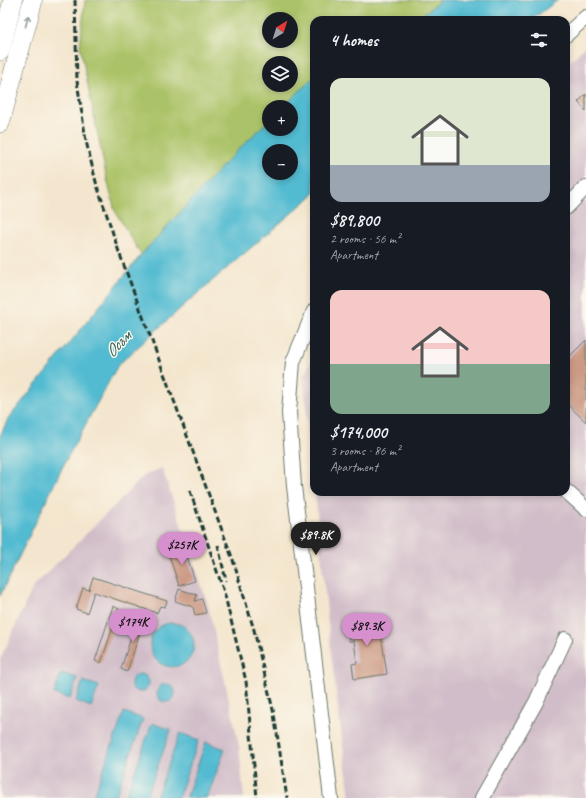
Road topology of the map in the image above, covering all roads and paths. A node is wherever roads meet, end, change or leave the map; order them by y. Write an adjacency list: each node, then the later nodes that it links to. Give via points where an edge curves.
1 (13, 0): 5 (main road)
2 (33, 0): 6 (main road, one-way to 2)
3 (586, 16): 4 (street)
4 (570, 31)
5 (0, 51)
6 (0, 123)
7 (586, 187): 8 (street)
8 (570, 204)
9 (310, 321): 13 (street, via 293,362 289,412 294,486)
10 (570, 495): 11 (street)
11 (586, 509)
12 (564, 639): 14 (street, via 536,702)
13 (331, 798)
14 (482, 798)

